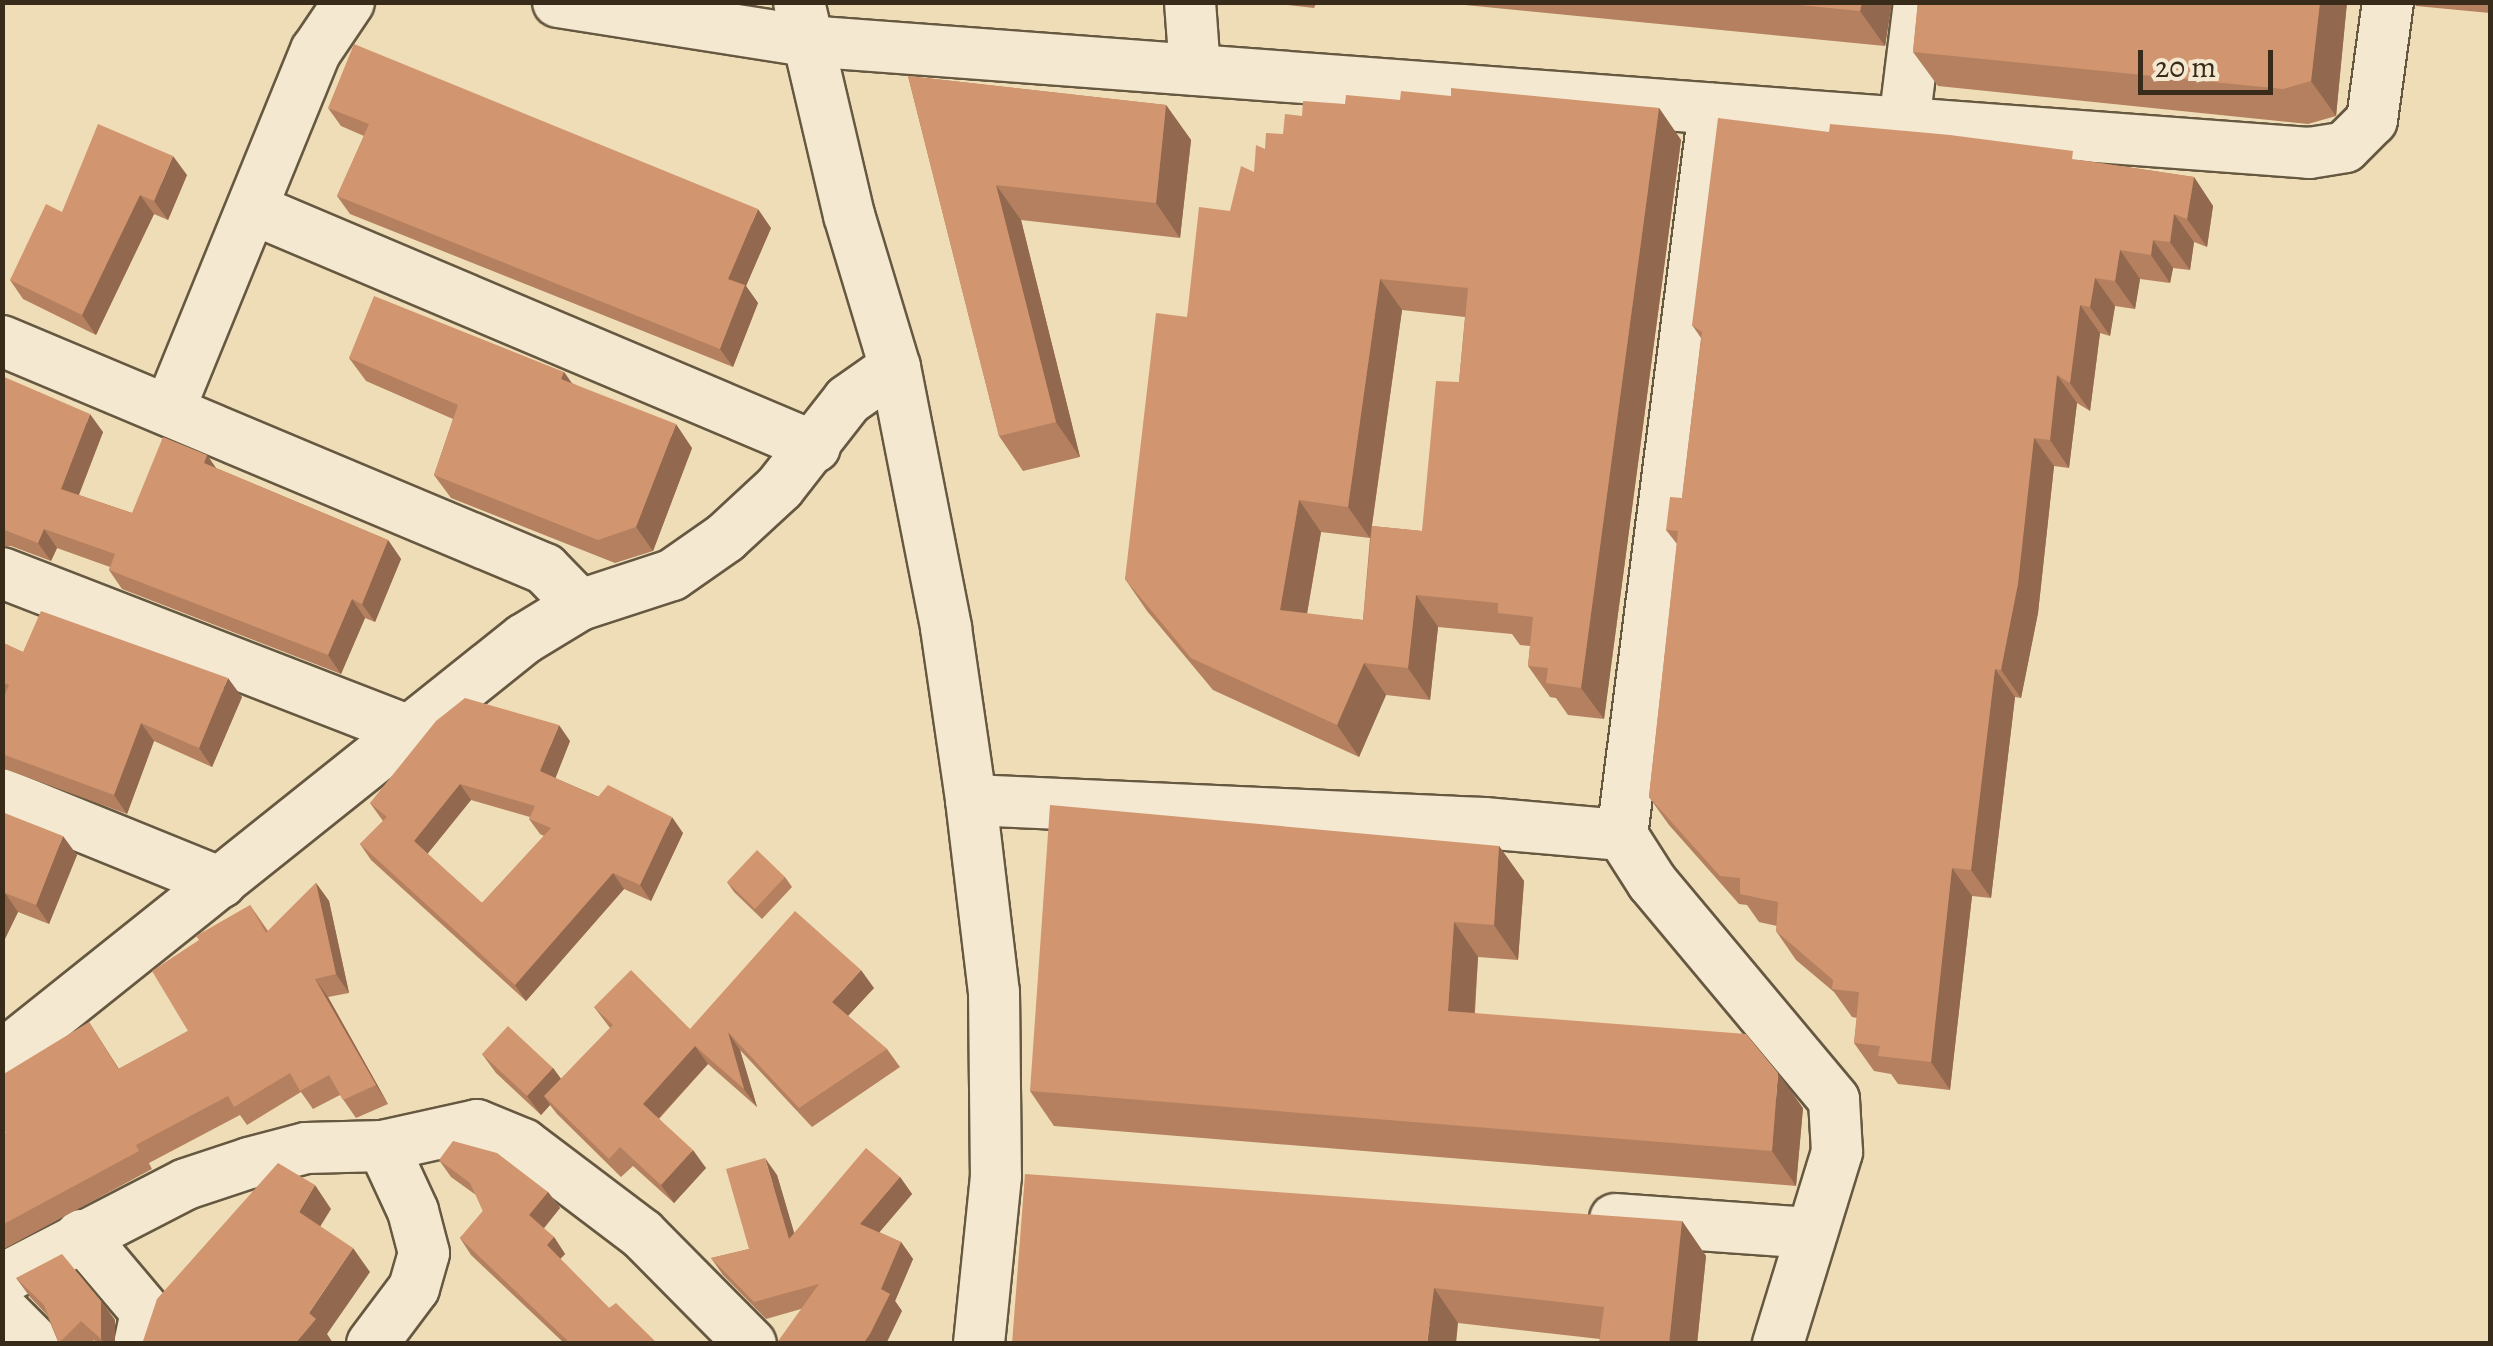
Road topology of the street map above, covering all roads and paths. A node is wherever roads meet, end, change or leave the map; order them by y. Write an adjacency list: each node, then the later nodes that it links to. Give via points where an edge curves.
1 (349, 2): 10 (street, via 316,51)
2 (558, 2): 6 (street)
3 (1190, 2): 7 (street)
4 (1918, 2): 9 (street)
5 (2388, 2): 9 (street, via 2372,120 2362,136 2328,153)
6 (803, 22): 7 (street); 12 (street)
7 (1195, 70): 8 (street)
8 (1714, 109): 9 (street); 20 (street)
9 (1904, 123)
10 (256, 210): 13 (street); 14 (street)
11 (2, 341): 13 (street)
12 (894, 367): 14 (street, via 848,400); 19 (street, via 946,628)
13 (170, 408): 16 (street, via 546,570)
14 (815, 447): 16 (street, via 725,538 672,575)
15 (2, 573): 17 (street)
16 (580, 605): 17 (street)
17 (404, 730): 21 (street)
18 (2, 794): 21 (street)
19 (971, 800): 20 (street, via 1484,823); 33 (street, via 1016,1178)
20 (1622, 836): 25 (street, via 1652,882 1834,1100 1838,1152)
21 (222, 883): 22 (street)
22 (3, 1056)
23 (383, 1146): 26 (street, via 306,1148 250,1164 186,1184); 31 (street, via 414,1212 424,1253 414,1288); 32 (street, via 457,1126 498,1130 642,1234)
24 (1573, 1216): 25 (street)
25 (1812, 1233): 34 (street)
26 (81, 1235): 27 (street); 30 (street, via 146,1312)
27 (2, 1279)
28 (2, 1310): 29 (street)
29 (36, 1344)
30 (139, 1344)
31 (372, 1344)
32 (751, 1344)
33 (978, 1344)
34 (1778, 1344)

